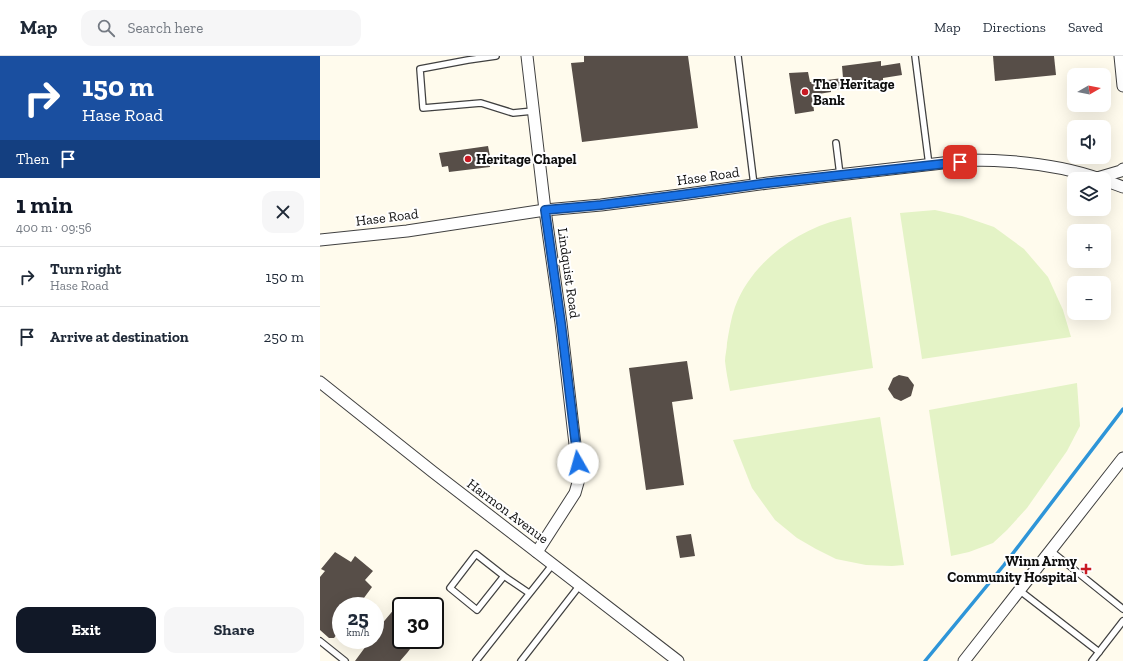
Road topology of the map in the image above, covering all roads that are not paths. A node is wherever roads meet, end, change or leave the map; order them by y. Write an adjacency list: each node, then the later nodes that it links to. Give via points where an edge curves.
1 (496, 56): 7 (lane, via 420,70 424,108 481,103 513,113)
2 (527, 56): 7 (street, Lindquist Road)
3 (738, 56): 15 (lane)
4 (916, 56): 9 (lane)
5 (1120, 56): 6 (street)
6 (1123, 86)
7 (533, 111): 17 (street, Lindquist Road)
8 (836, 143): 12 (lane)
9 (929, 165): 11 (street, Hase Road, via 969,160 998,160 1060,167); 12 (street, Hase Road)
10 (1123, 169): 13 (street)
11 (1077, 172)
12 (840, 175): 15 (street, Hase Road)
13 (1111, 175)
14 (1111, 183): 16 (street, Hase Road)
15 (754, 185): 17 (street, Hase Road)
16 (1123, 187)
17 (545, 210): 18 (street, Hase Road, via 407,231); 22 (street, Lindquist Road, via 579,479 575,493)
18 (320, 240)
19 (320, 382): 22 (street, Harmon Avenue)
20 (1123, 458): 21 (street)
21 (1051, 550): 26 (street); 28 (lane)
22 (536, 552): 23 (street, Harmon Avenue)
23 (553, 564): 25 (street, Harmon Avenue); 27 (lane)
24 (504, 576): 24 (lane, via 476,554 450,588 477,610); 27 (lane)
25 (580, 585): 34 (lane); 35 (street, Harmon Avenue)
26 (1019, 590): 31 (lane); 36 (street)
27 (529, 593): 33 (lane)
28 (1123, 609)
29 (1123, 621): 31 (lane)
30 (320, 641): 32 (lane)
31 (1099, 652): 37 (lane)
32 (345, 661)
33 (476, 661)
34 (521, 661)
35 (678, 661)
36 (964, 661)
37 (1092, 661)

